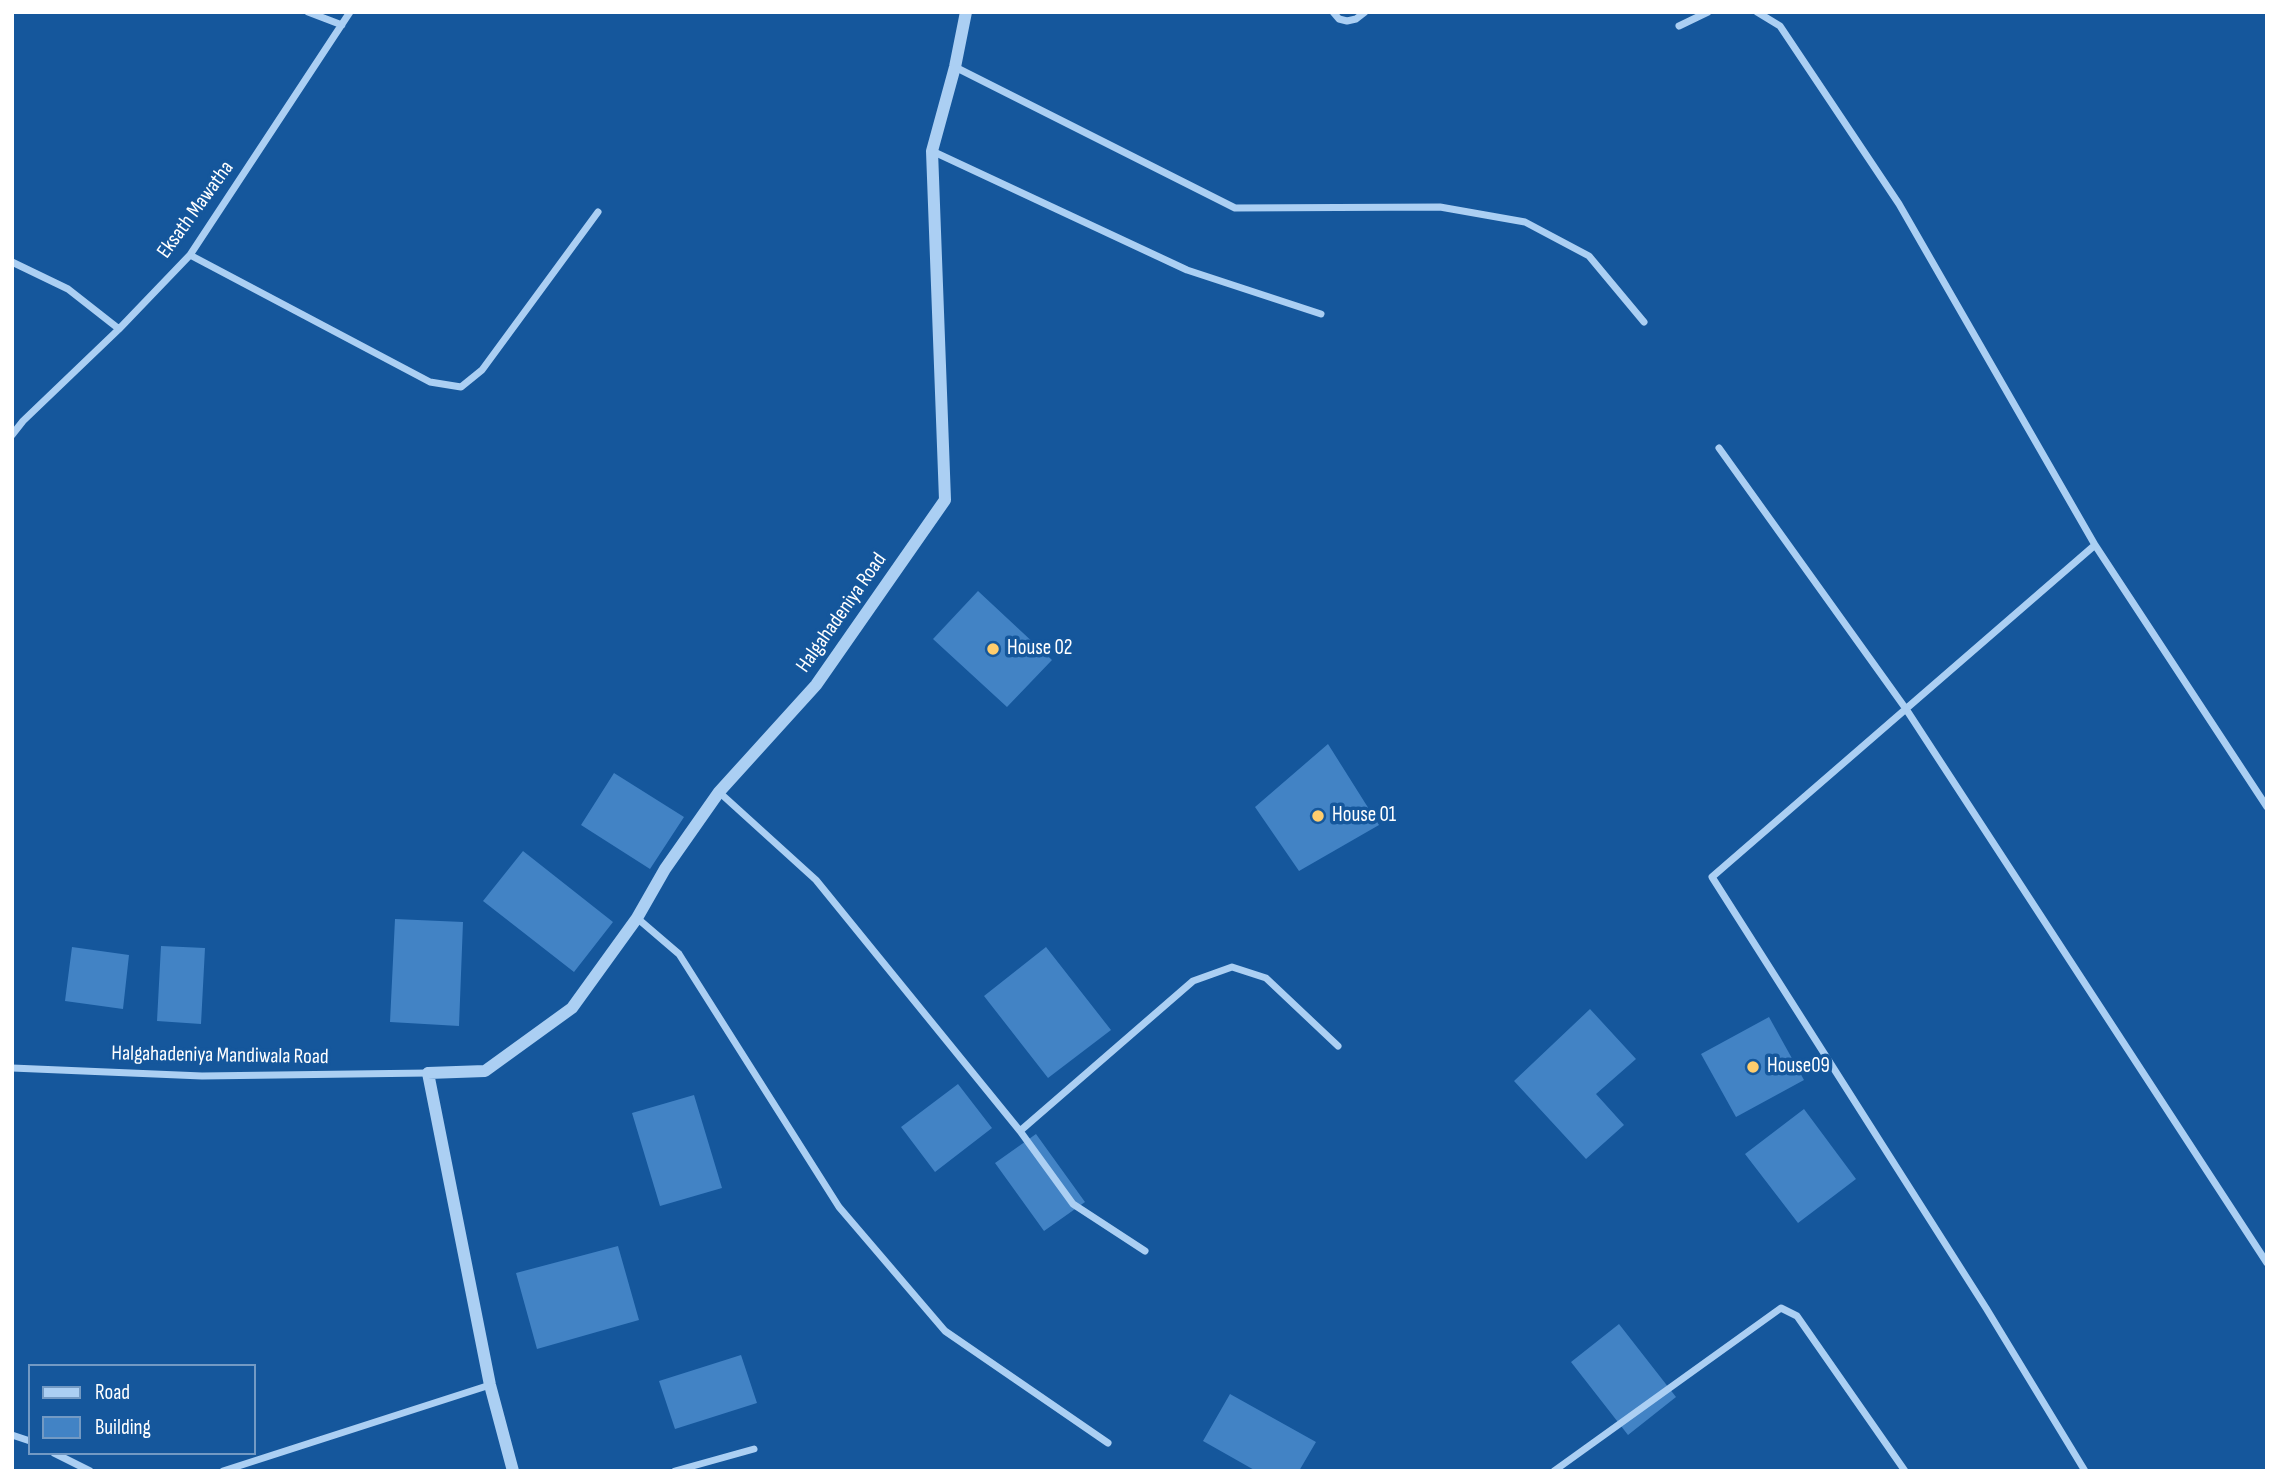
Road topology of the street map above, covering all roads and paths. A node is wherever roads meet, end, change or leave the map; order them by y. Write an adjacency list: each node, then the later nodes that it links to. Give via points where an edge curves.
1 (308, 12): 8 (street)
2 (349, 12): 8 (street, Eksath Mawatha)
3 (966, 12): 10 (street, Halgahadeniya Road)
4 (1334, 12): 5 (street, via 1348,21)
5 (1366, 12)
6 (1708, 12): 9 (street)
7 (1757, 12): 20 (street, via 1780,26 1899,204)
8 (342, 25): 13 (street, Eksath Mawatha)
9 (1679, 26)
10 (955, 67): 11 (street, Halgahadeniya Road); 16 (street, via 1235,208 1440,207 1525,222 1589,256)
11 (932, 151): 15 (street, via 1187,270); 22 (street, Halgahadeniya Road, via 945,500 816,685)
12 (598, 212): 13 (street, via 482,370 461,387 430,382)
13 (190, 255): 17 (street, Eksath Mawatha)
14 (12, 262): 17 (street, via 68,289)
15 (1321, 314)
16 (1644, 322)
17 (119, 329): 18 (street, Eksath Mawatha)
18 (12, 435)
19 (1718, 448): 21 (street)
20 (2095, 545): 21 (street); 23 (street)
21 (1906, 709): 30 (street); 41 (street, via 1712,877)
22 (719, 792): 24 (street, Halgahadeniya Road); 28 (street, via 816,880)
23 (2267, 807)
24 (637, 918): 27 (street, Halgahadeniya Road, via 572,1008 485,1071); 32 (street, via 679,954 839,1207 945,1331)
25 (1338, 1046): 28 (street, via 1266,978 1232,967 1193,981)
26 (12, 1068): 27 (street, Halgahadeniya Mandiwala Road, via 202,1076)
27 (428, 1073): 31 (street)
28 (1020, 1131): 29 (street, via 1073,1204)
29 (1145, 1251)
30 (2267, 1263)
31 (490, 1385): 36 (street); 37 (street)
32 (1108, 1443)
33 (754, 1449): 38 (street)
34 (58, 1455): 35 (street)
35 (90, 1471)
36 (223, 1471)
37 (513, 1471)
38 (675, 1471)
39 (1554, 1471): 40 (street, via 1781,1308 1797,1316)
40 (1905, 1471)
41 (2085, 1471)

